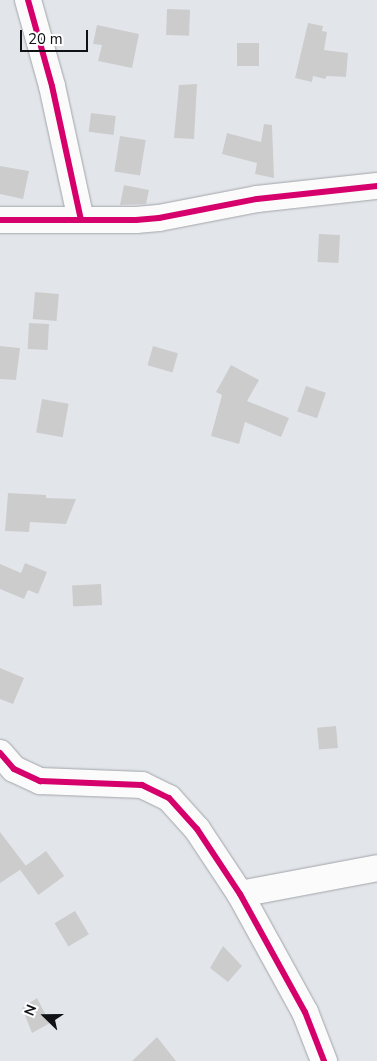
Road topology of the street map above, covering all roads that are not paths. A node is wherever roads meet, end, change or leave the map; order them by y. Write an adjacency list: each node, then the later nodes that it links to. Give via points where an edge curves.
1 (28, 0): 4 (street, via 52,86)
2 (377, 186): 4 (street, via 257,198 159,218)
3 (0, 220): 4 (street)
4 (81, 220)
5 (0, 753): 7 (street, via 14,769 40,781 142,785 169,798 198,829)
6 (377, 868): 7 (street)
7 (240, 894): 8 (street, via 305,1012)
8 (324, 1061)

